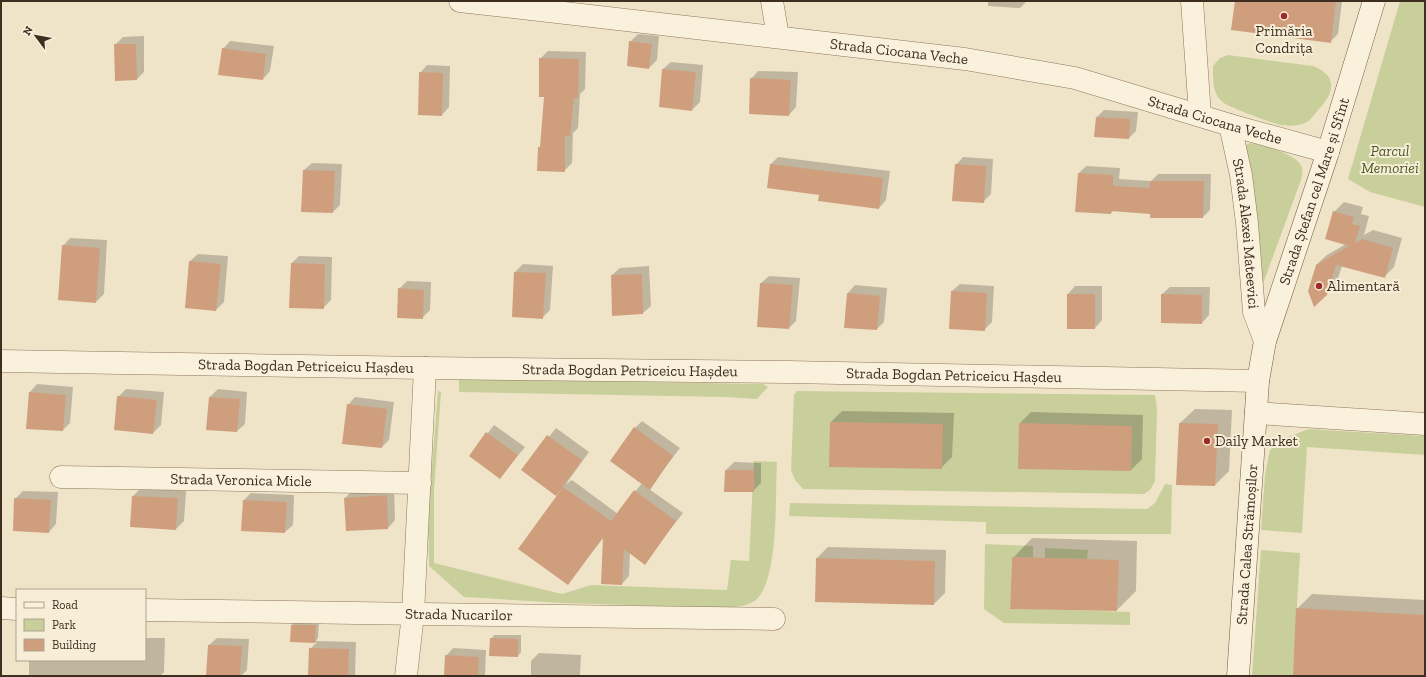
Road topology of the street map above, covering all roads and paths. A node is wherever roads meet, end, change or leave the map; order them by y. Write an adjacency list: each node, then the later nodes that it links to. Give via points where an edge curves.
1 (460, 1): 5 (street, Strada Ciocana Veche)
2 (772, 1): 5 (street)
3 (1192, 1): 6 (street)
4 (1374, 1): 8 (street, Strada Ștefan cel Mare și Sfînt)
5 (778, 37): 6 (street, Strada Ciocana Veche, via 965,59 1075,78)
6 (1200, 115): 7 (street, Strada Ciocana Veche)
7 (1230, 125): 8 (street, Strada Ciocana Veche); 9 (street, Strada Alexei Mateevici, via 1241,175 1254,312)
8 (1328, 152): 9 (street, Strada Ștefan cel Mare și Sfînt)
9 (1265, 342): 12 (street, Strada Ștefan cel Mare și Sfînt)
10 (1, 361): 11 (street, Strada Bogdan Petriceicu Hașdeu)
11 (425, 368): 12 (street, Strada Bogdan Petriceicu Hașdeu); 16 (street)
12 (1258, 381): 13 (street, Strada Calea Strămoșilor)
13 (1256, 413): 14 (street); 23 (street, Strada Calea Strămoșilor)
14 (1425, 424)
15 (61, 477): 16 (street, Strada Veronica Micle)
16 (420, 483): 20 (street)
17 (1, 608): 18 (street)
18 (16, 609)
19 (146, 610): 20 (street, Strada Nucarilor)
20 (413, 614): 21 (street, Strada Nucarilor); 22 (street)
21 (774, 619)
22 (406, 676)
23 (1238, 676)

